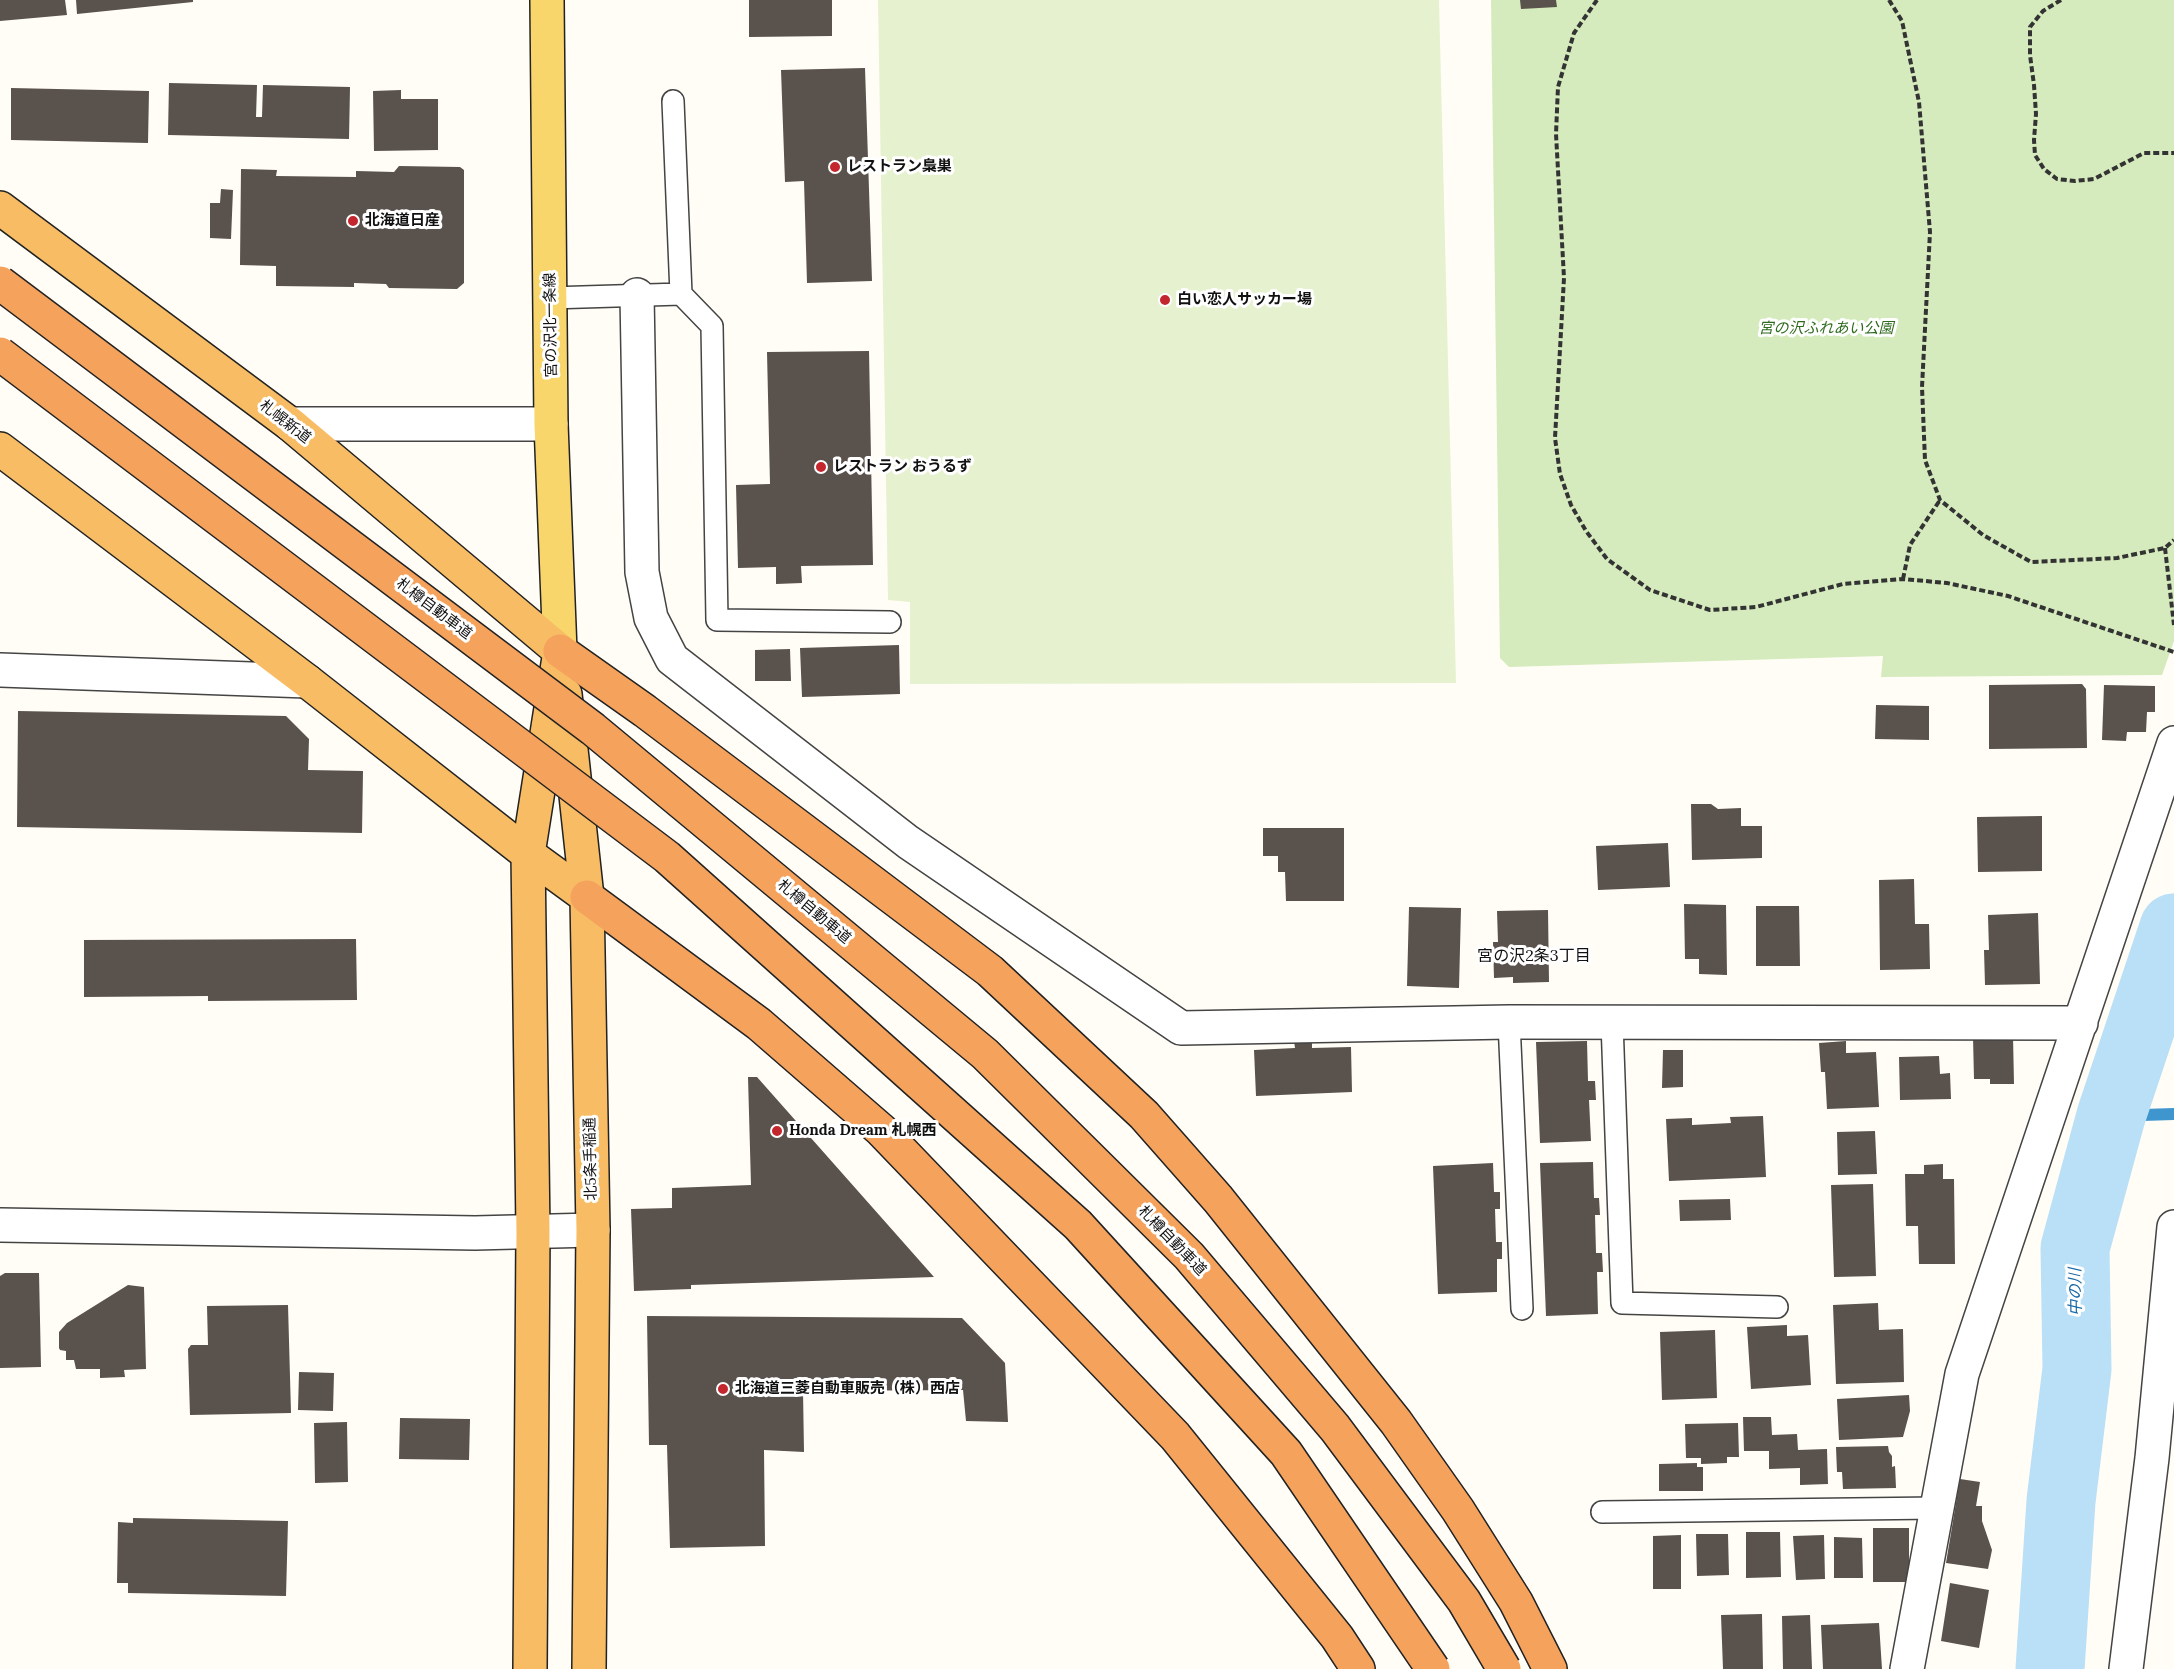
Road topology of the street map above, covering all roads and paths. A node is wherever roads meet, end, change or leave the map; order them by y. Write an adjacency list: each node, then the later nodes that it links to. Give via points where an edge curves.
1 (547, 0): 11 (main road, 宮の沢北一条線)
2 (1597, 0): 19 (path, via 1575,33 1558,87 1556,134 1564,278 1555,438 1560,474 1571,505 1607,559 1650,590 1710,610 1756,607 1843,584)
3 (1889, 0): 16 (path, via 1902,21 1919,102 1930,232 1922,387 1925,460)
4 (2061, 0): 6 (path, via 2043,11 2030,27 2034,140 2044,169 2057,179 2094,179 2144,153)
5 (672, 101): 9 (lane)
6 (2174, 153)
7 (0, 208): 13 (highway, 札幌新道)
8 (0, 283): 44 (highway, 札樽自動車道, bridge, via 593,729 985,1054 1189,1256 1335,1428 1464,1601)
9 (681, 294): 10 (lane); 20 (lane, via 712,326 717,620)
10 (637, 296): 11 (lane); 30 (street, via 642,572 651,618 672,659 908,842 1181,1028)
11 (550, 298): 14 (main road, 宮の沢北一条線)
12 (0, 354): 43 (highway, bridge, via 667,857 1078,1225 1286,1453)
13 (290, 424): 14 (street); 22 (highway, 札幌新道)
14 (551, 424): 22 (main road, 宮の沢北一条線)
15 (0, 449): 25 (highway)
16 (1940, 500): 18 (path, via 1983,535 2031,562 2118,558); 19 (path, via 1910,545)
17 (2174, 540): 18 (path)
18 (2165, 548): 21 (path)
19 (1903, 579): 23 (path, via 1947,583 2008,596)
20 (890, 622)
21 (2174, 625)
22 (560, 651): 27 (highway); 28 (highway, 北5条手稲通); 45 (highway, via 990,971 1144,1115 1218,1199 1396,1422 1516,1602)
23 (2174, 652)
24 (0, 670): 25 (street)
25 (307, 681): 27 (highway)
26 (2174, 743): 31 (street)
27 (528, 854): 28 (highway); 35 (highway)
28 (587, 897): 34 (highway, 北5条手稲通); 42 (highway, via 759,1024 882,1130 1175,1436)
29 (1612, 1022): 30 (street); 31 (street); 36 (lane, via 1622,1303)
30 (1509, 1023): 37 (lane)
31 (2081, 1023): 38 (street, via 1962,1374)
32 (0, 1225): 35 (street)
33 (2174, 1227): 47 (street, via 2152,1458)
34 (593, 1230): 35 (street); 41 (highway, 北5条手稲通)
35 (533, 1232): 40 (highway)
36 (1777, 1307)
37 (1522, 1310)
38 (1937, 1508): 39 (lane); 46 (street)
39 (1602, 1512)
40 (530, 1669)
41 (589, 1669)
42 (1358, 1669)
43 (1433, 1669)
44 (1504, 1669)
45 (1550, 1669)
46 (1907, 1669)
47 (2126, 1669)

